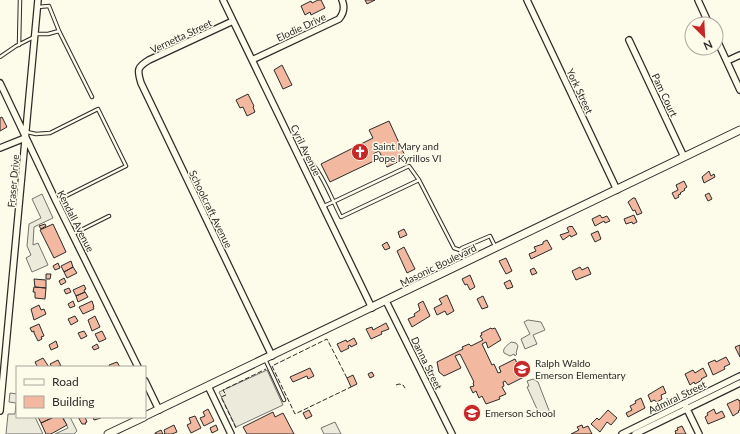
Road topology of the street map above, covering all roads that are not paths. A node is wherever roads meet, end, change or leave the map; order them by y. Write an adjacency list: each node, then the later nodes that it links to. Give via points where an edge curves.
1 (20, 0): 13 (lane)
2 (38, 0): 7 (street, Fraser Drive)
3 (223, 0): 9 (street, Cyril Avenue)
4 (342, 0): 17 (street, Elodie Drive, via 343,13 335,21)
5 (527, 0): 29 (street, York Street)
6 (698, 0): 8 (street)
7 (37, 7): 10 (lane, via 49,6); 11 (street, Fraser Drive)
8 (706, 16)
9 (233, 21): 17 (street, Cyril Avenue); 19 (street, Vernetta Street, via 149,60)
10 (59, 31): 11 (lane); 22 (lane)
11 (35, 35): 13 (lane); 24 (street, Fraser Drive)
12 (629, 40): 26 (street, Pam Court)
13 (19, 45): 16 (lane)
14 (724, 55): 18 (street)
15 (740, 55): 18 (street)
16 (0, 57)
17 (252, 60): 27 (street, Cyril Avenue)
18 (727, 61): 21 (street)
19 (138, 69): 40 (street, Schoolcraft Avenue, via 140,83)
20 (0, 83): 24 (street, Kendall Avenue)
21 (740, 90)
22 (92, 97)
23 (740, 130): 26 (street, Masonic Boulevard)
24 (26, 135): 25 (street); 30 (street, Kendall Avenue); 30 (lane, via 50,133 98,109 126,166); 49 (street, Fraser Drive)
25 (0, 148)
26 (684, 157): 29 (street, Masonic Boulevard)
27 (300, 158): 31 (lane, via 310,160 316,168); 32 (street, Cyril Avenue)
28 (419, 180): 31 (lane, via 409,166); 31 (lane, via 341,217); 36 (lane, via 454,248)
29 (617, 190): 35 (street, Masonic Boulevard)
30 (56, 201): 34 (street, Kendall Avenue)
31 (333, 202): 32 (lane)
32 (324, 207): 39 (street, Cyril Avenue)
33 (109, 216): 34 (lane)
34 (73, 234): 42 (street, Kendall Avenue)
35 (496, 248): 36 (lane, via 490,236); 37 (street, Masonic Boulevard)
36 (460, 250): 37 (lane)
37 (466, 262): 38 (street, Masonic Boulevard)
38 (386, 301): 39 (street, Masonic Boulevard); 55 (street, Danna Street)
39 (372, 308): 40 (street, Masonic Boulevard)
40 (272, 356): 41 (street, Masonic Boulevard)
41 (265, 359): 46 (street, Masonic Boulevard); 47 (lane)
42 (138, 366)
43 (740, 376): 48 (street, Admiral Street)
44 (146, 383): 50 (street)
45 (740, 383): 48 (street, Admiral Street)
46 (208, 386): 50 (street, Masonic Boulevard); 54 (street)
47 (284, 400)
48 (686, 406): 56 (street, Admiral Street); 57 (street, Admiral Street); 58 (street)
49 (0, 410)
50 (159, 410): 51 (street, Masonic Boulevard)
51 (146, 416)
52 (142, 418): 53 (street, Masonic Boulevard)
53 (108, 434)
54 (231, 434)
55 (452, 434)
56 (622, 434)
57 (635, 434)
58 (699, 434)

